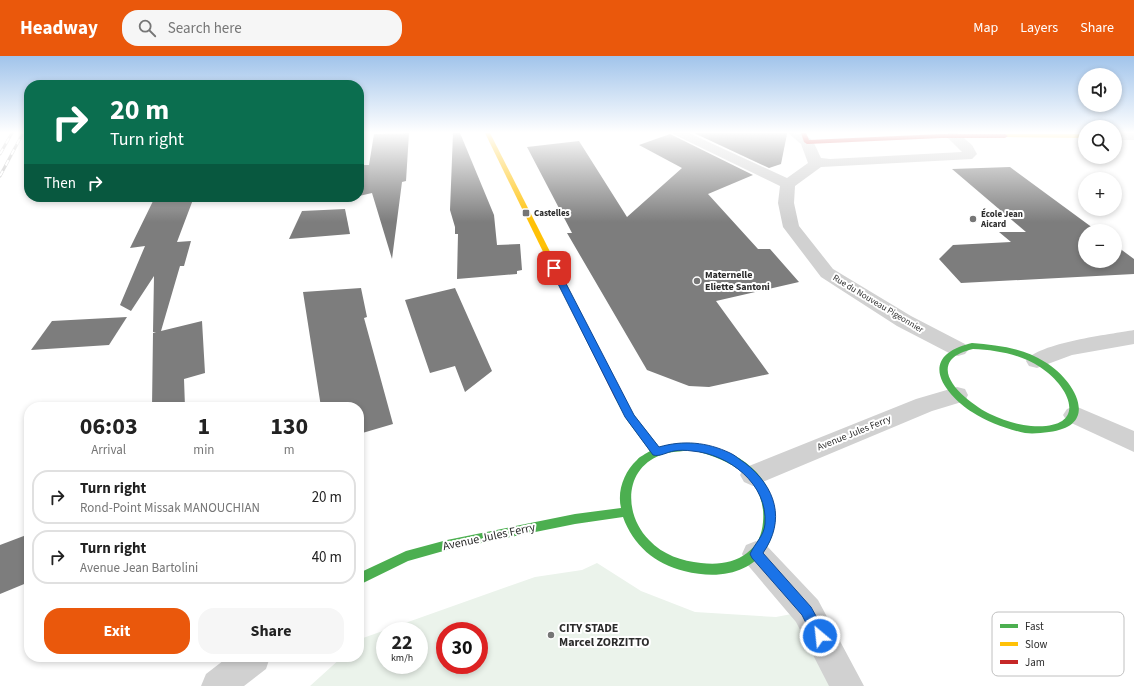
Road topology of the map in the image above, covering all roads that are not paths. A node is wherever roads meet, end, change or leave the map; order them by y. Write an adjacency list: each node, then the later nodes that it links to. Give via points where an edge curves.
1 (501, 162): 13 (street, via 630,417)
2 (740, 162): 6 (street)
3 (815, 162): 6 (street)
4 (821, 162): 5 (street)
5 (842, 162)
6 (788, 184): 8 (street, Rue du Nouveau Pigeonnier, via 786,203 792,227 827,273 904,321)
7 (1134, 337): 9 (street, via 1068,349)
8 (958, 349): 9 (street, via 972,346 1003,348); 10 (street, via 949,354 944,363 944,374)
9 (1037, 361): 11 (street, via 1052,370 1073,393)
10 (957, 396): 11 (street, via 977,411 997,421 1018,427 1037,430 1054,428 1067,424); 14 (street, Avenue Jules Ferry, via 924,405)
11 (1075, 416): 12 (street)
12 (1134, 442)
13 (657, 452): 14 (street, via 673,447 691,446 710,450 728,456); 15 (street, via 633,470 626,482 623,497)
14 (753, 476): 16 (street, via 765,494 770,509 770,525 766,540)
15 (625, 512): 16 (street, via 632,529 643,544 660,557 680,566 721,570 740,564); 17 (street, Avenue Jules Ferry, via 575,519 447,545 406,556)
16 (756, 554): 20 (street, via 807,611)
17 (364, 577)
18 (248, 662): 19 (street)
19 (218, 686)
20 (847, 686)

